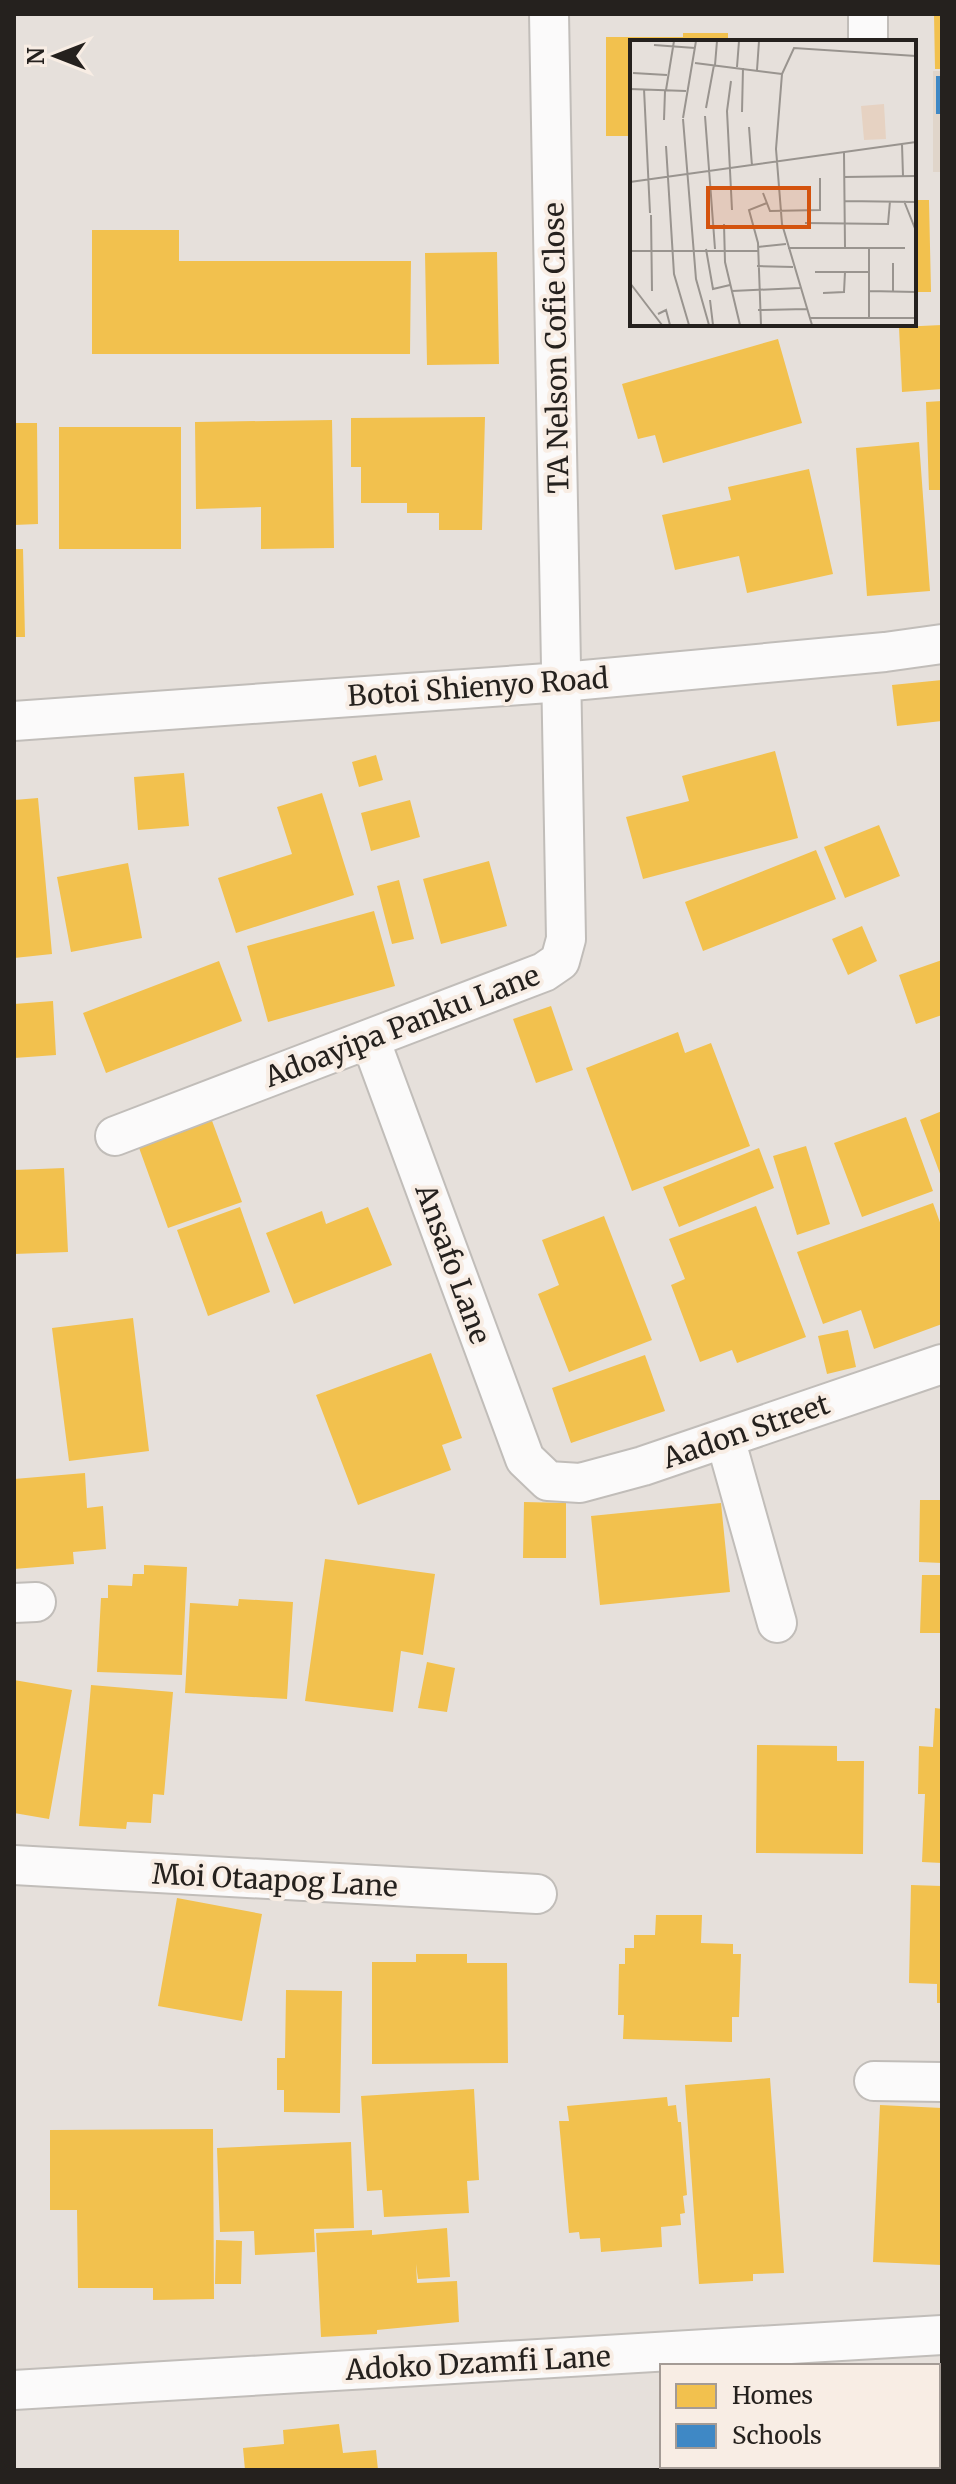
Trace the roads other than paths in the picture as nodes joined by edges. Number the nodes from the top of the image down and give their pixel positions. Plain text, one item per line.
1 (549, 14) edge
2 (868, 14) edge
3 (868, 40) edge
4 (942, 644) edge
5 (562, 682) junction
6 (14, 721) edge
7 (370, 1039) junction
8 (115, 1136) dead end
9 (942, 1364) edge
10 (725, 1438) junction
11 (548, 1481) joint
12 (777, 1623) dead end
13 (14, 1865) edge
14 (537, 1894) dead end
15 (874, 2081) dead end
16 (942, 2082) edge
17 (942, 2335) edge
18 (14, 2390) edge

1 - 5 street, TA Nelson Cofie Close
2 - 3 street
4 - 5 street, Botoi Shienyo Road
5 - 6 street, Botoi Shienyo Road
5 - 7 street, Adoayipa Panku Lane
7 - 8 street, Adoayipa Panku Lane
7 - 11 street, Ansafo Lane
9 - 10 street, Aadon Street
10 - 11 street, Aadon Street
10 - 12 street
13 - 14 street, Moi Otaapog Lane
15 - 16 street
17 - 18 street, Adoko Dzamfi Lane

